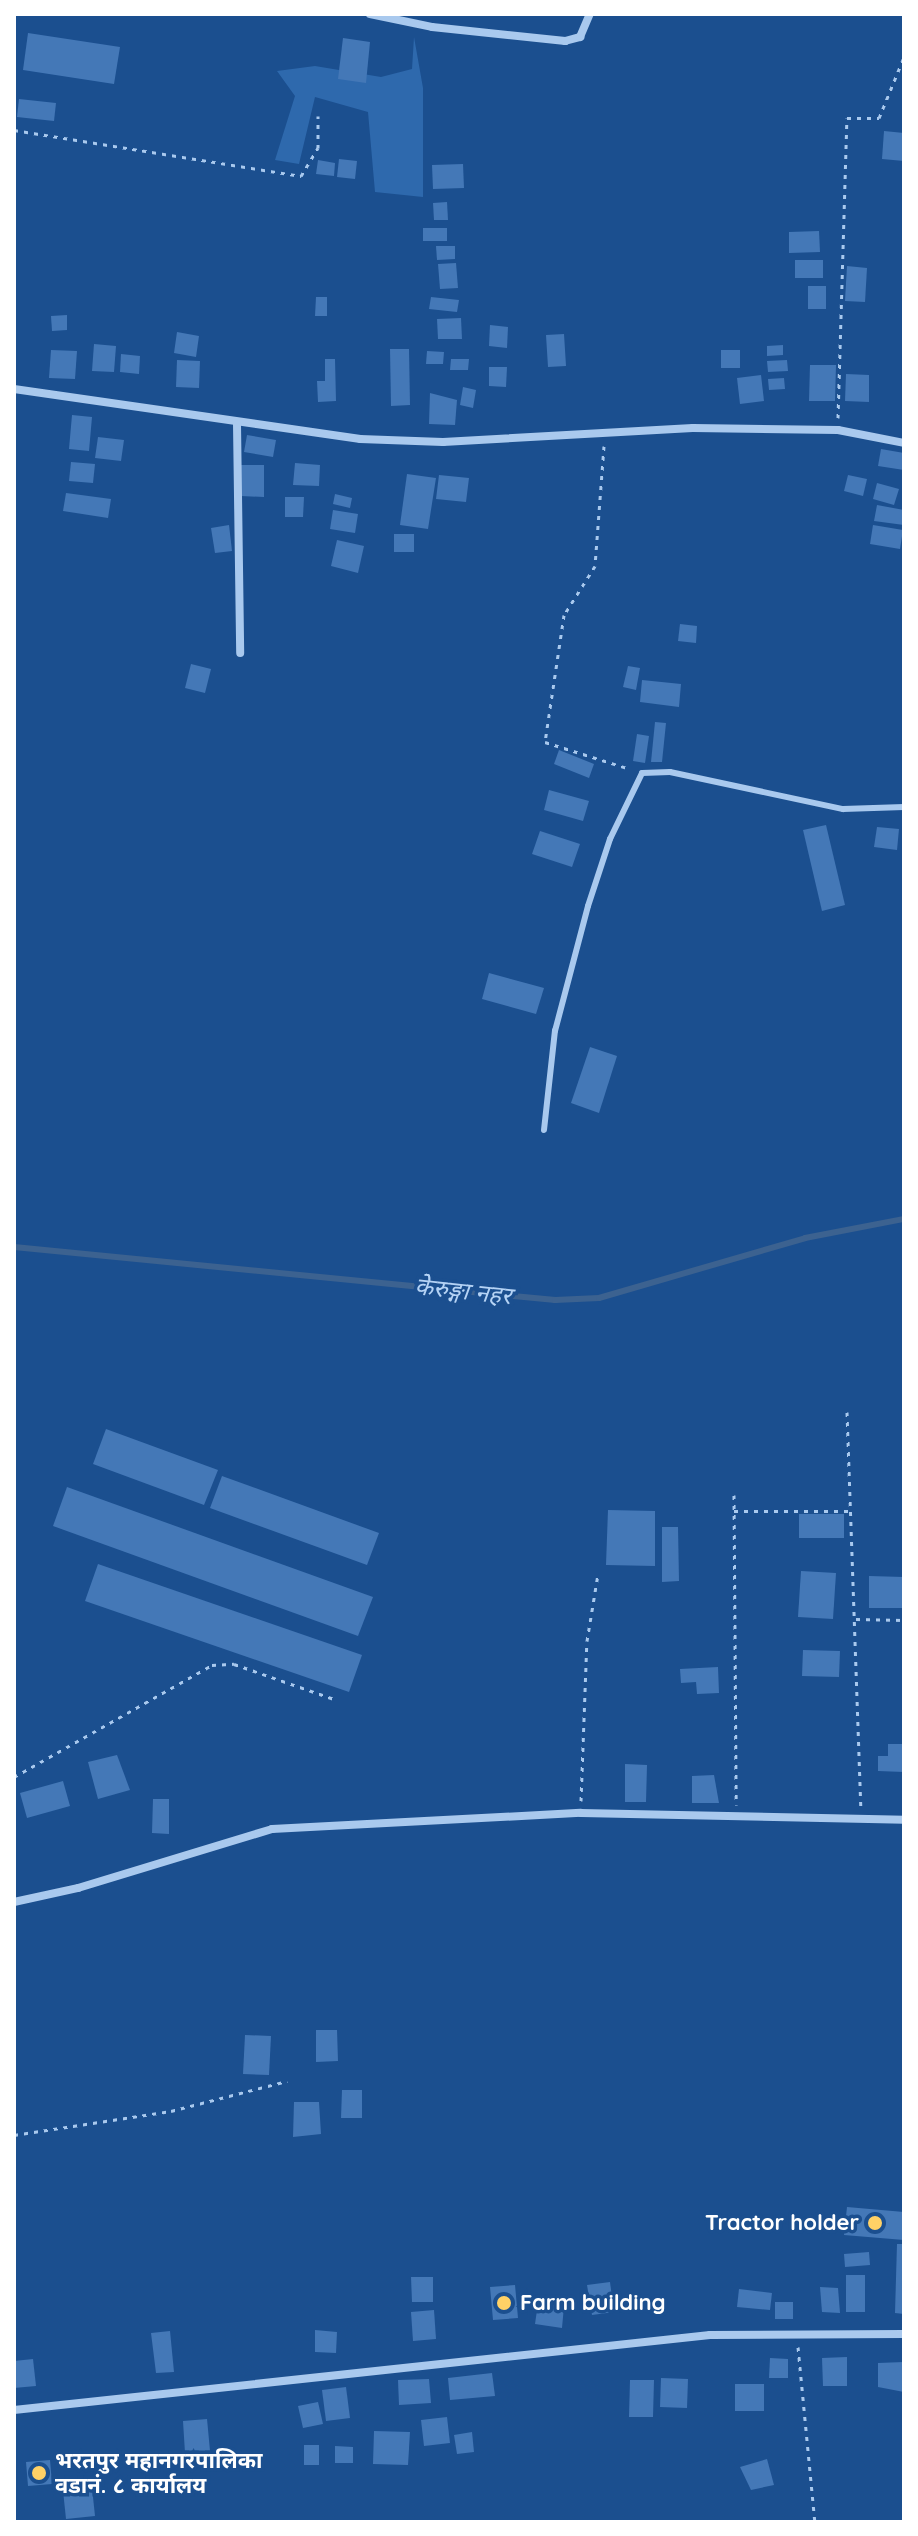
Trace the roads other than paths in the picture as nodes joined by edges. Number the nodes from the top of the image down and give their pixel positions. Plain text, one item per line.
1 (370, 14) edge
2 (590, 14) edge
3 (14, 389) edge
4 (237, 424) junction
5 (904, 443) edge
6 (240, 653) dead end
7 (904, 807) edge
8 (544, 1130) dead end
9 (904, 1820) edge
10 (14, 1902) edge
11 (904, 2334) edge
12 (14, 2410) edge

1 - 2 street
3 - 4 street
4 - 5 street
4 - 6 street
7 - 8 lane
9 - 10 street
11 - 12 street

